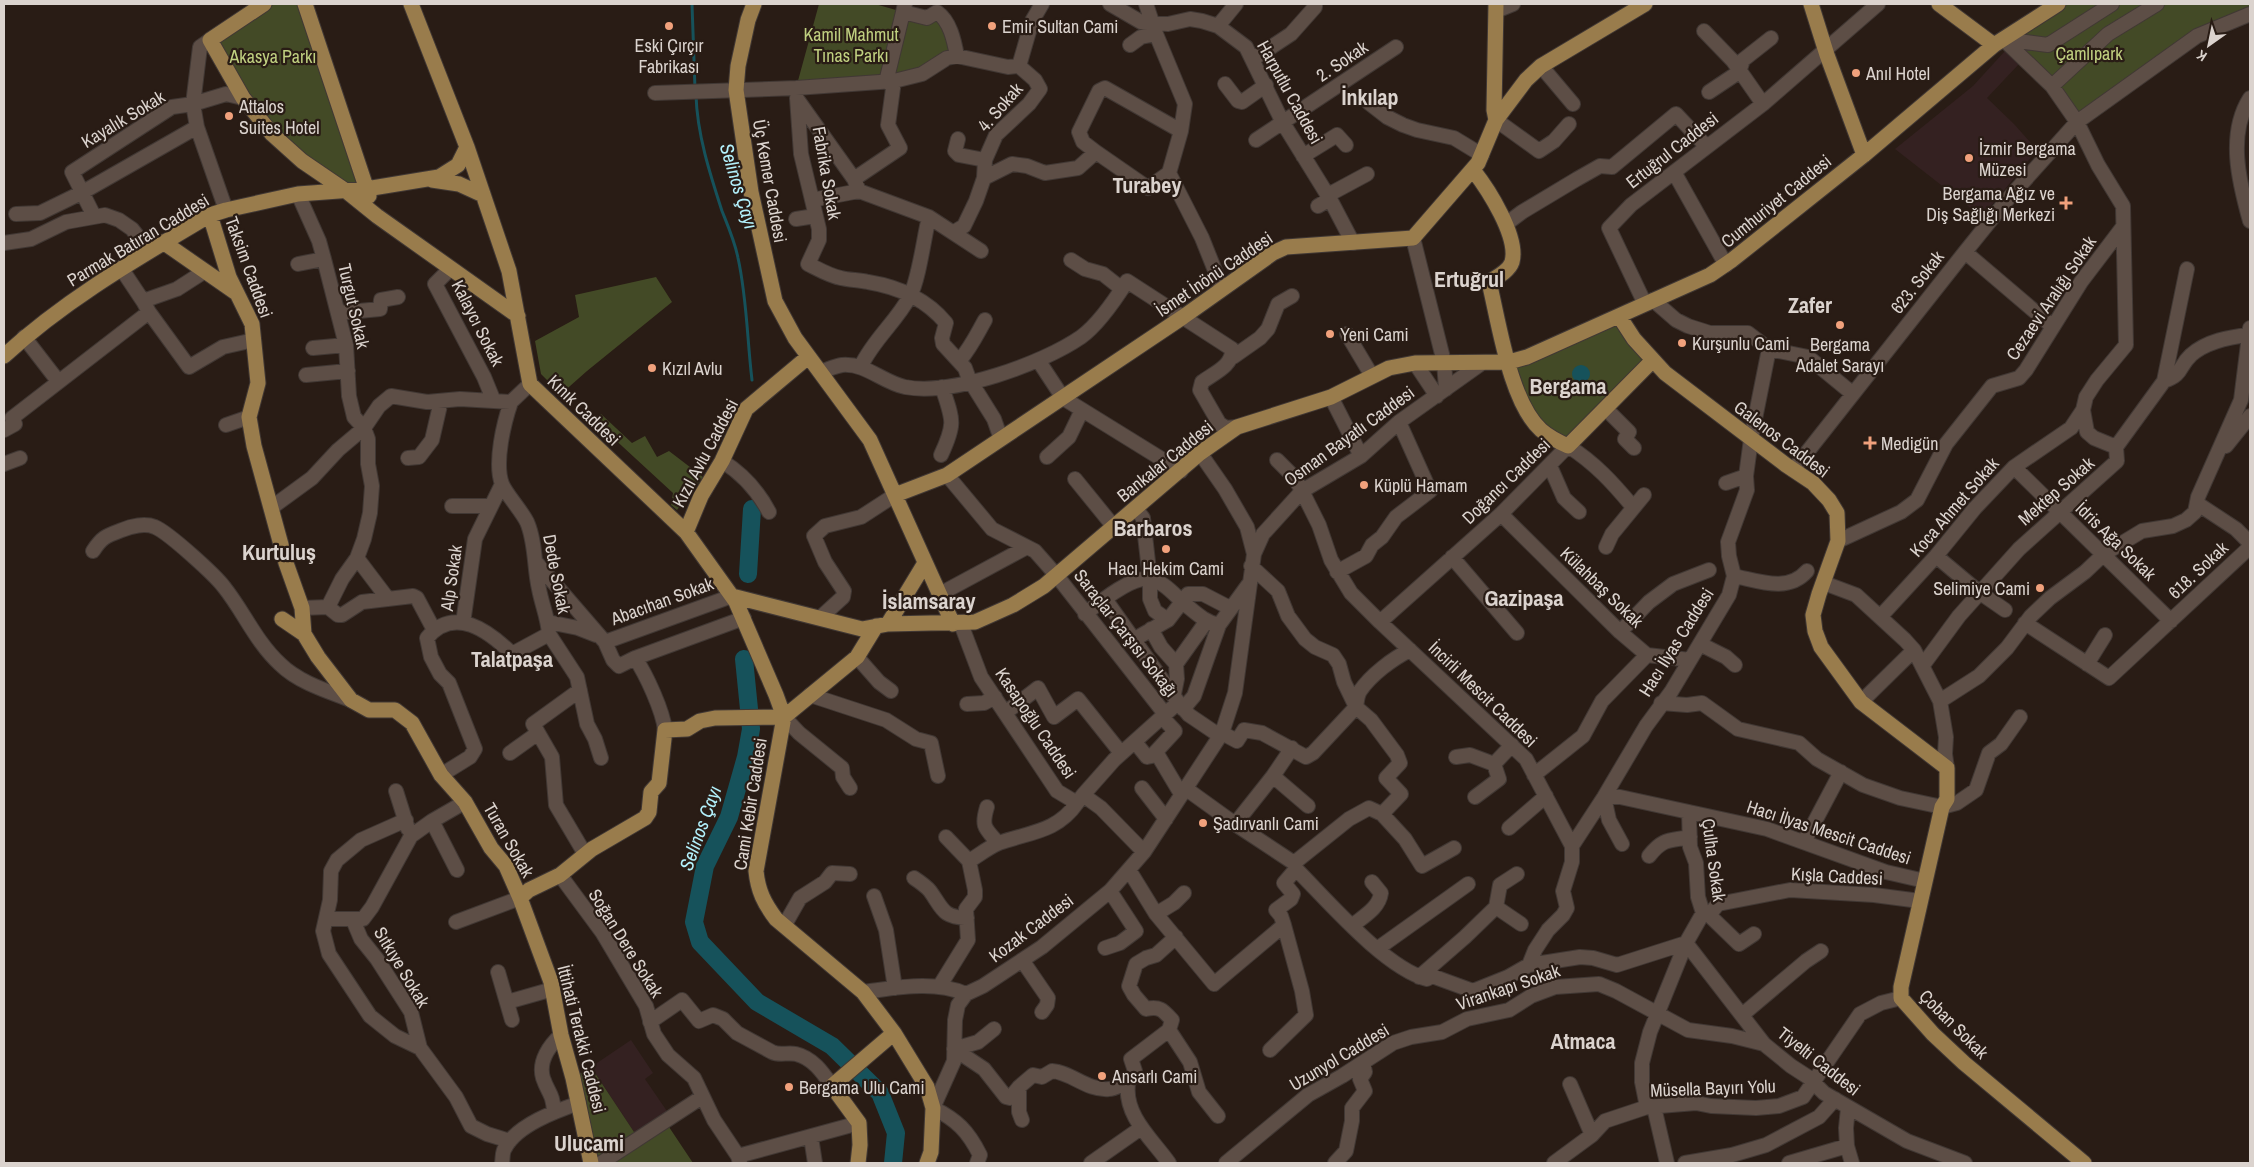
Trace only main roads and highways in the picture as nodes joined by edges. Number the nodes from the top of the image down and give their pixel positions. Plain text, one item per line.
1 (264, 4) edge
2 (305, 4) edge
3 (411, 4) edge
4 (754, 4) edge
5 (1645, 4) edge
6 (1811, 4) edge
7 (1939, 4) edge
8 (2058, 4) edge
9 (1496, 8) edge
10 (1998, 42) junction
11 (1496, 120) junction
12 (467, 147) junction
13 (1864, 155) junction
14 (1473, 170) junction
15 (428, 180) junction
16 (366, 189) junction
17 (346, 191) junction
18 (483, 195) junction
19 (210, 215) junction
20 (377, 216) junction
21 (163, 242) junction
22 (236, 293) junction
23 (1625, 313) junction
24 (518, 316) junction
25 (4, 356) edge
26 (808, 357) junction
27 (1652, 361) junction
28 (1509, 362) junction
29 (1482, 363) joint
30 (895, 495) junction
31 (686, 532) junction
32 (925, 563) junction
33 (732, 596) junction
34 (282, 619) dead end
35 (957, 624) junction
36 (882, 625) junction
37 (304, 634) junction
38 (778, 716) junction
39 (1947, 768) joint
40 (520, 898) junction
41 (889, 1038) junction
42 (591, 1163) edge
43 (858, 1163) edge
44 (927, 1163) edge
45 (2084, 1163) edge

1 - 17 main road
2 - 16 main road
3 - 12 main road, Kınık Caddesi
4 - 26 main road, Üç Kemer Caddesi
5 - 11 main road
6 - 13 main road
7 - 10 main road
8 - 10 main road, Cumhuriyet Caddesi
9 - 11 main road
10 - 13 main road, Cumhuriyet Caddesi
11 - 14 main road
12 - 15 main road, Parmak Batıran Caddesi
12 - 18 main road, Kınık Caddesi
13 - 23 main road, Cumhuriyet Caddesi
14 - 28 main road
14 - 30 main road, İsmet İnönü Caddesi
15 - 16 main road, Parmak Batıran Caddesi
15 - 18 main road, Parmak Batıran Caddesi
16 - 17 main road, Parmak Batıran Caddesi
16 - 20 main road
17 - 19 main road, Parmak Batıran Caddesi
17 - 20 main road
18 - 24 main road, Kınık Caddesi
19 - 21 main road, Parmak Batıran Caddesi
19 - 22 main road, Taksim Caddesi
20 - 24 main road
21 - 22 main road
21 - 25 main road, Parmak Batıran Caddesi
22 - 37 main road, Taksim Caddesi
23 - 27 main road, Galenos Caddesi
23 - 28 main road, Cumhuriyet Caddesi
24 - 31 main road, Kınık Caddesi
26 - 30 main road, Üç Kemer Caddesi
26 - 31 main road, Kızıl Avlu Caddesi
27 - 28 main road, Doğancı Caddesi
27 - 39 main road, Galenos Caddesi
28 - 29 main road, Cumhuriyet Caddesi
29 - 35 main road, Bankalar Caddesi
30 - 32 main road, Üç Kemer Caddesi
31 - 33 main road, Kınık Caddesi
32 - 35 main road, Üç Kemer Caddesi
32 - 36 main road
33 - 36 main road
33 - 38 main road, Cami Kebir Caddesi
34 - 37 main road
35 - 36 main road
36 - 38 main road
37 - 40 main road, Turan Sokak
38 - 40 main road
38 - 41 main road, Cami Kebir Caddesi
39 - 45 main road, Çoban Sokak
40 - 42 main road, İttihati Terakki Caddesi
41 - 43 main road
41 - 44 main road, Cami Kebir Caddesi

